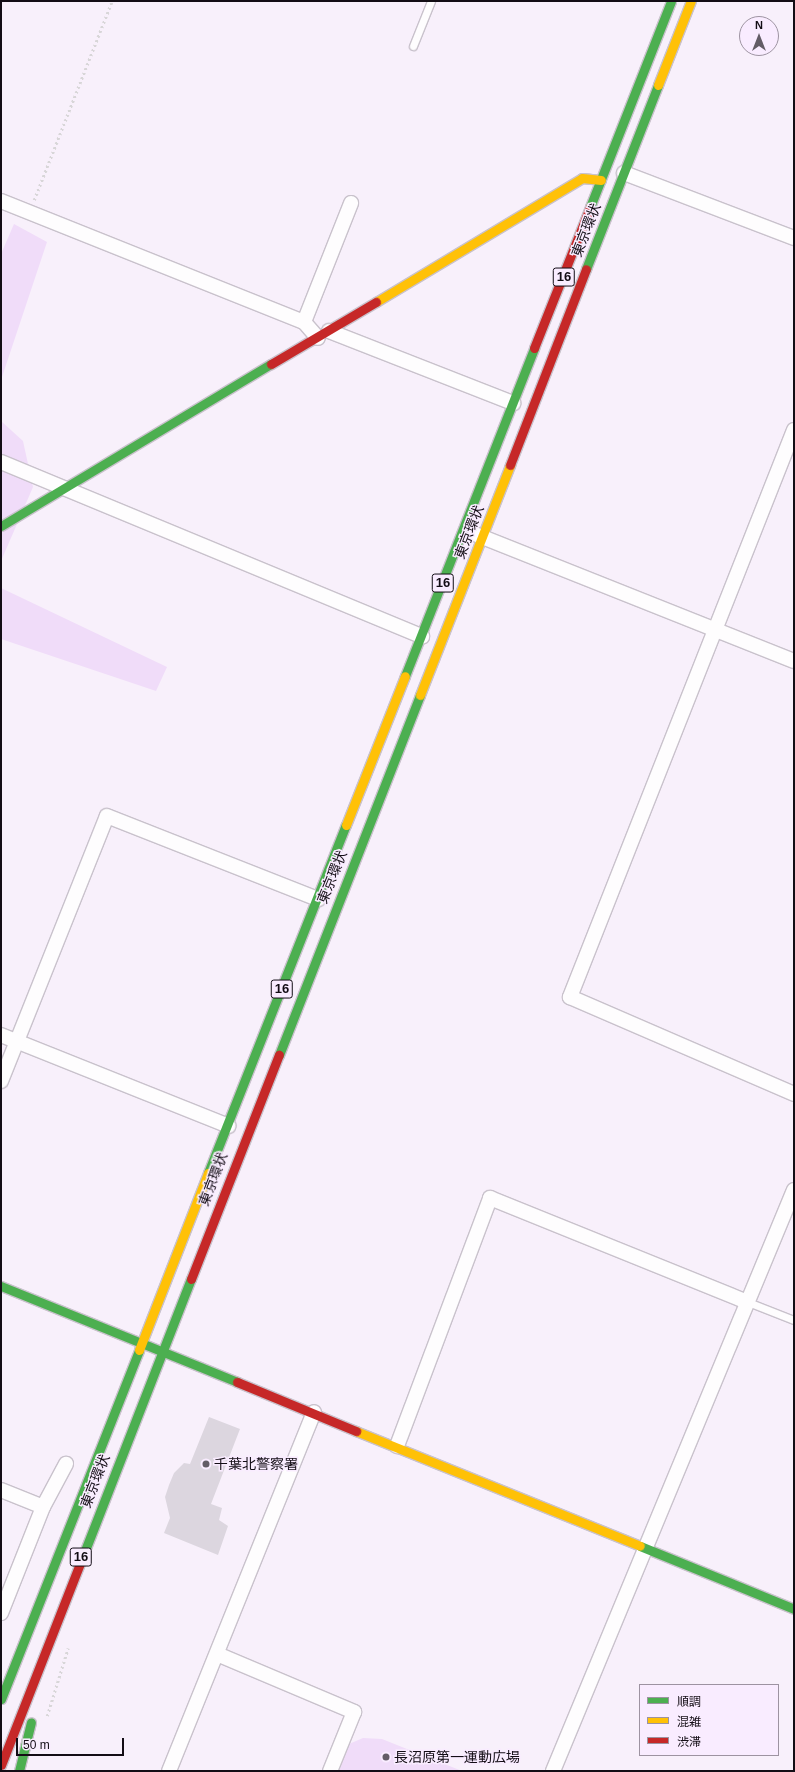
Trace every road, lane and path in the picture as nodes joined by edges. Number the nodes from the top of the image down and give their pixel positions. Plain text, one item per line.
1 (112, 1) edge
2 (431, 1) edge
3 (671, 1) edge
4 (692, 1) edge
5 (413, 46) dead end
6 (624, 173) junction
7 (601, 180) junction
8 (1, 201) edge
9 (351, 203) dead end
10 (29, 212) junction
11 (794, 238) edge
12 (304, 322) junction
13 (323, 334) junction
14 (513, 403) junction
15 (794, 430) edge
16 (1, 462) edge
17 (68, 487) junction
18 (1, 526) edge
19 (464, 530) junction
20 (482, 537) junction
21 (715, 628) junction
22 (422, 636) junction
23 (794, 661) edge
24 (318, 899) junction
25 (1, 1035) edge
26 (17, 1041) junction
27 (1, 1081) edge
28 (794, 1094) edge
29 (228, 1126) junction
30 (794, 1190) edge
31 (1, 1286) edge
32 (748, 1302) junction
33 (794, 1320) edge
34 (142, 1342) junction
35 (162, 1350) junction
36 (314, 1412) junction
37 (397, 1446) junction
38 (66, 1464) dead end
39 (1, 1490) edge
40 (43, 1507) junction
41 (646, 1550) junction
42 (794, 1609) edge
43 (37, 1610) junction
44 (1, 1613) edge
45 (58, 1614) junction
46 (217, 1654) junction
47 (1, 1668) edge
48 (1, 1699) edge
49 (1, 1765) edge
50 (19, 1771) edge
51 (169, 1771) edge
52 (330, 1771) edge
53 (553, 1771) edge

1 - 10 path
2 - 5 lane
3 - 7 main road, 東京環状 / 16
4 - 6 main road, 東京環状 / 16
6 - 11 street
6 - 20 main road, 東京環状 / 16
7 - 13 main road
7 - 14 main road, 東京環状 / 16
8 - 10 street
9 - 12 street
10 - 12 street
12 - 13 street
13 - 14 street
13 - 17 main road
14 - 19 main road, 東京環状 / 16
15 - 21 street
16 - 17 street
17 - 18 main road
17 - 22 street
19 - 20 street
19 - 22 main road, 東京環状 / 16
20 - 21 street
20 - 35 main road, 東京環状 / 16
21 - 23 street
21 - 28 street
22 - 24 main road, 東京環状 / 16
24 - 26 street
24 - 29 main road, 東京環状 / 16
25 - 26 street
26 - 27 street
26 - 29 street
29 - 34 main road, 東京環状 / 16
30 - 32 street
31 - 34 main road
32 - 33 lane
32 - 37 street
32 - 41 street
34 - 35 main road
34 - 43 main road, 東京環状 / 16
35 - 36 main road
35 - 45 main road, 東京環状 / 16
36 - 37 main road
36 - 46 street
37 - 41 main road
38 - 40 street
39 - 40 street
40 - 44 street
41 - 42 main road
41 - 53 street
43 - 47 main road
43 - 48 main road, 東京環状 / 16
45 - 49 main road, 東京環状 / 16
45 - 50 main road
46 - 51 street
46 - 52 street

